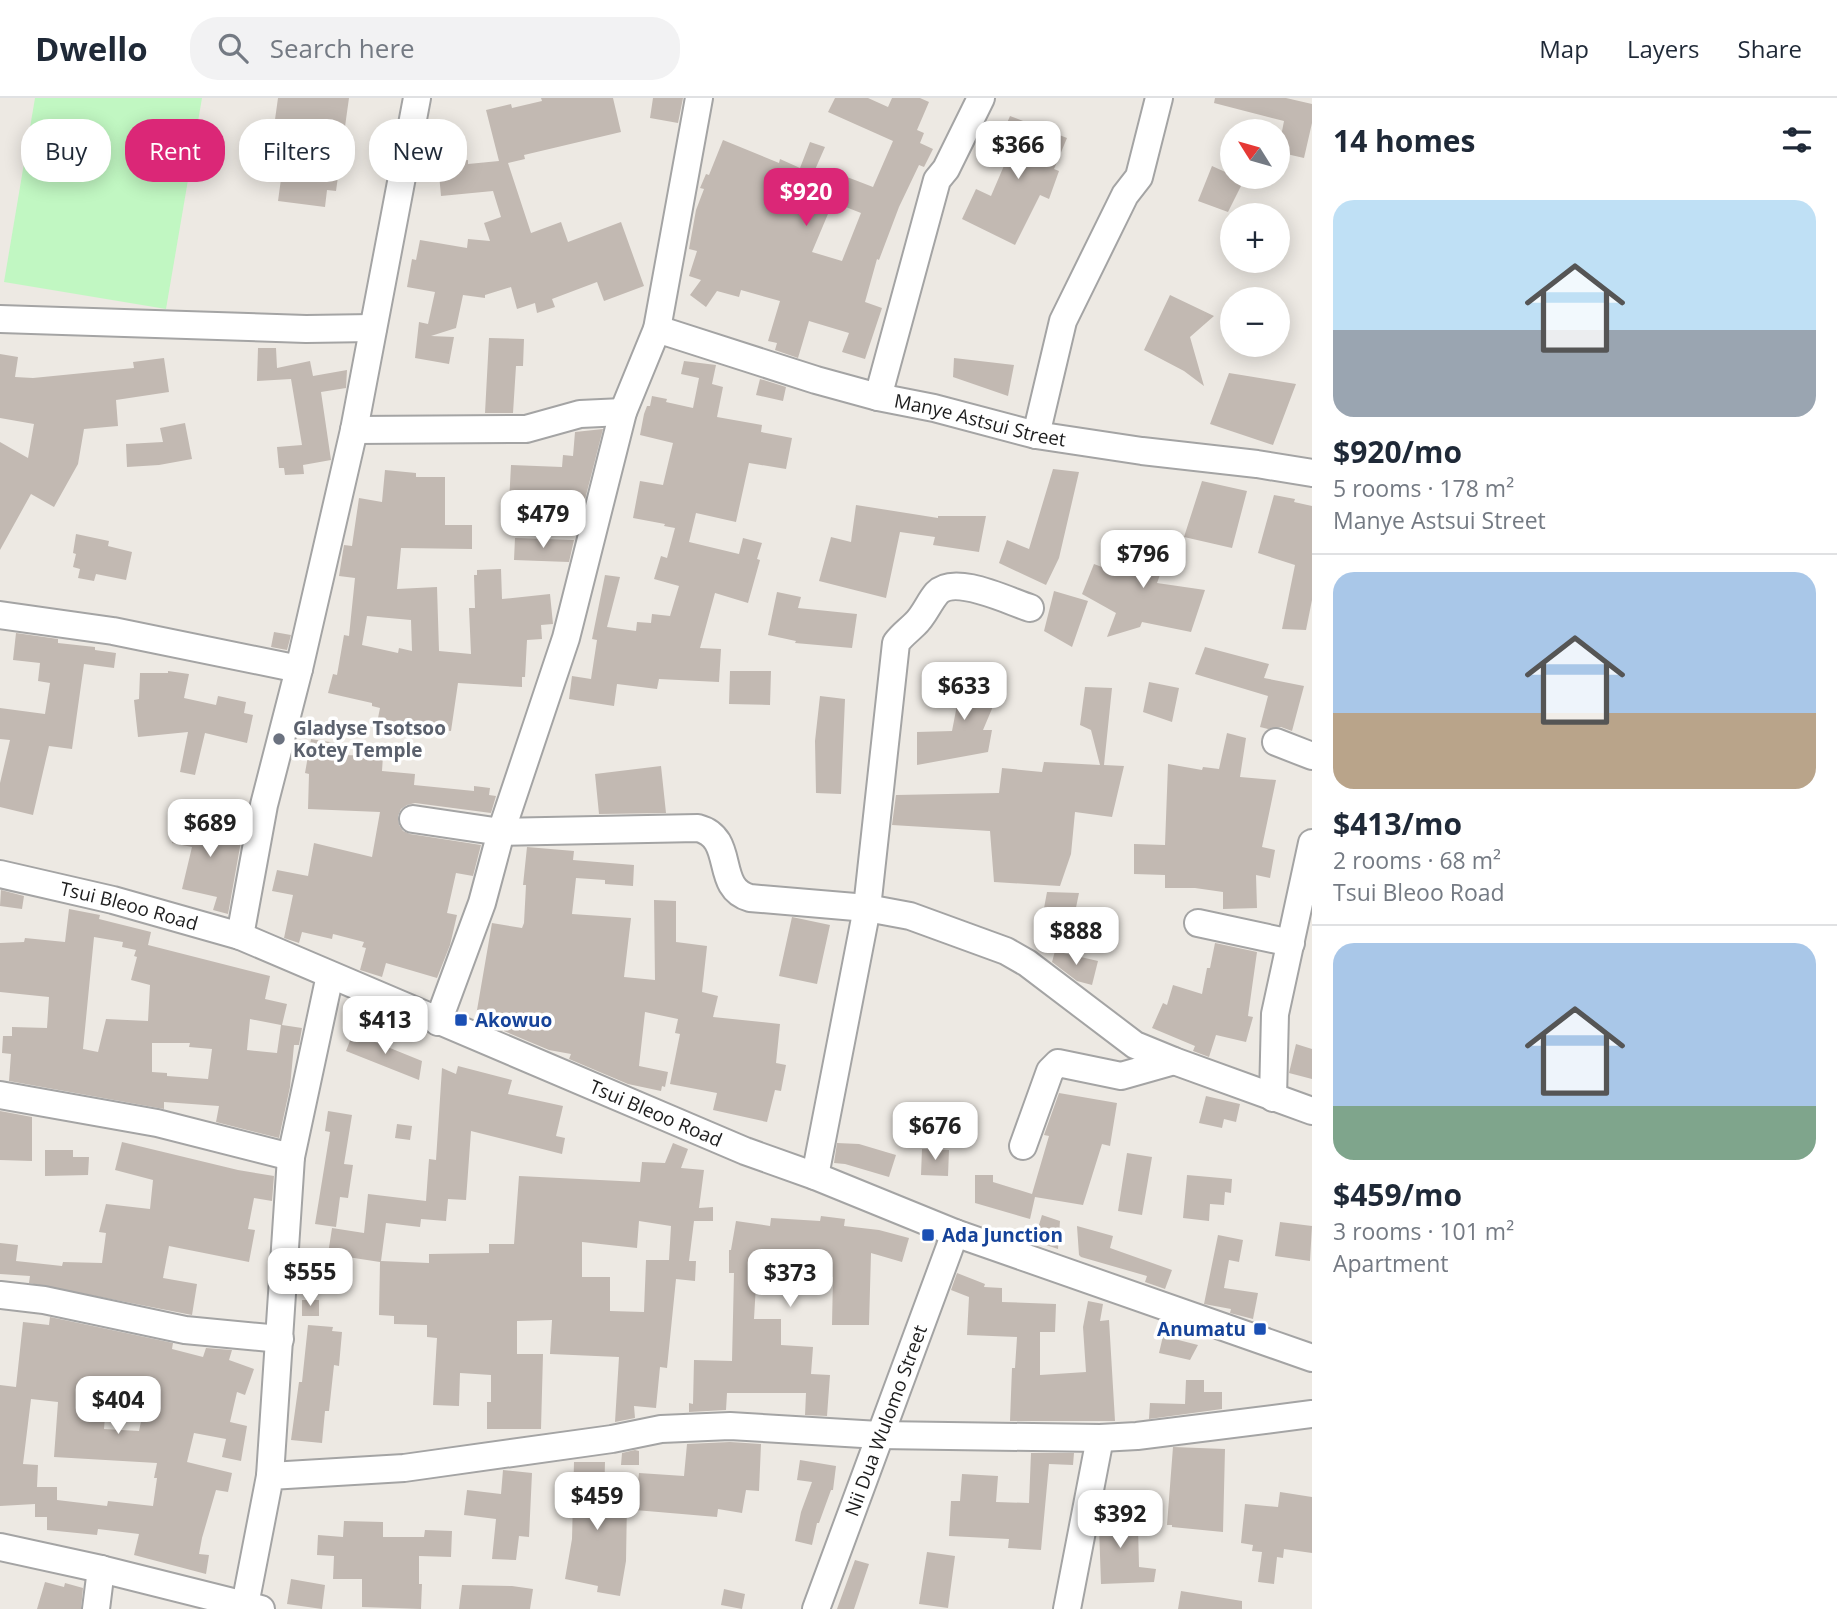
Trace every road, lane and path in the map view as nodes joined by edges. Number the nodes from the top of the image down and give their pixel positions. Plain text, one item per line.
1 (417, 98) edge
2 (699, 98) edge
3 (981, 98) edge
4 (1159, 98) edge
5 (0, 319) edge
6 (373, 328) junction
7 (657, 330) junction
8 (878, 397) junction
9 (623, 412) junction
10 (354, 430) junction
11 (1036, 435) junction
12 (1312, 473) edge
13 (1030, 608) dead end
14 (0, 615) edge
15 (299, 669) junction
16 (1276, 742) dead end
17 (1312, 756) edge
18 (413, 819) dead end
19 (502, 832) junction
20 (1312, 843) edge
21 (0, 874) edge
22 (867, 908) junction
23 (1198, 923) dead end
24 (240, 936) junction
25 (1291, 943) junction
26 (330, 975) junction
27 (438, 1022) junction
28 (1174, 1061) junction
29 (0, 1095) edge
30 (1273, 1098) junction
31 (1312, 1111) edge
32 (1023, 1146) dead end
33 (291, 1157) junction
34 (815, 1175) junction
35 (955, 1233) junction
36 (0, 1295) edge
37 (280, 1339) junction
38 (1312, 1358) edge
39 (1312, 1414) edge
40 (879, 1435) junction
41 (1100, 1438) junction
42 (270, 1476) junction
43 (0, 1547) edge
44 (101, 1569) junction
45 (250, 1607) edge
46 (96, 1609) edge
47 (816, 1609) edge
48 (1067, 1609) edge

1 - 6 street
2 - 7 street
3 - 8 street
4 - 11 street
5 - 6 street
6 - 10 street
7 - 8 street, Manye Astsui Street
7 - 9 street
8 - 11 street, Manye Astsui Street
9 - 10 street
9 - 19 street
10 - 15 street
11 - 12 street, Manye Astsui Street
13 - 22 street
14 - 15 street
15 - 24 street
16 - 17 street
18 - 19 street
19 - 22 street
19 - 27 street
20 - 25 street
21 - 24 street, Tsui Bleoo Road
22 - 28 street
22 - 34 street
23 - 25 street
24 - 26 street, Tsui Bleoo Road
25 - 30 street
26 - 27 street, Tsui Bleoo Road
26 - 33 street
27 - 34 street, Tsui Bleoo Road
28 - 30 street
28 - 32 street
29 - 33 street
30 - 31 street
33 - 37 street
34 - 35 street, Tsui Bleoo Road
35 - 38 street, Tsui Bleoo Road
35 - 40 street, Nii Dua Wulomo Street
36 - 37 street
37 - 42 street
39 - 41 street
40 - 41 street
40 - 42 street
40 - 47 street, Nii Dua Wulomo Street
41 - 48 street
42 - 45 street
43 - 44 street
44 - 45 street
44 - 46 street

